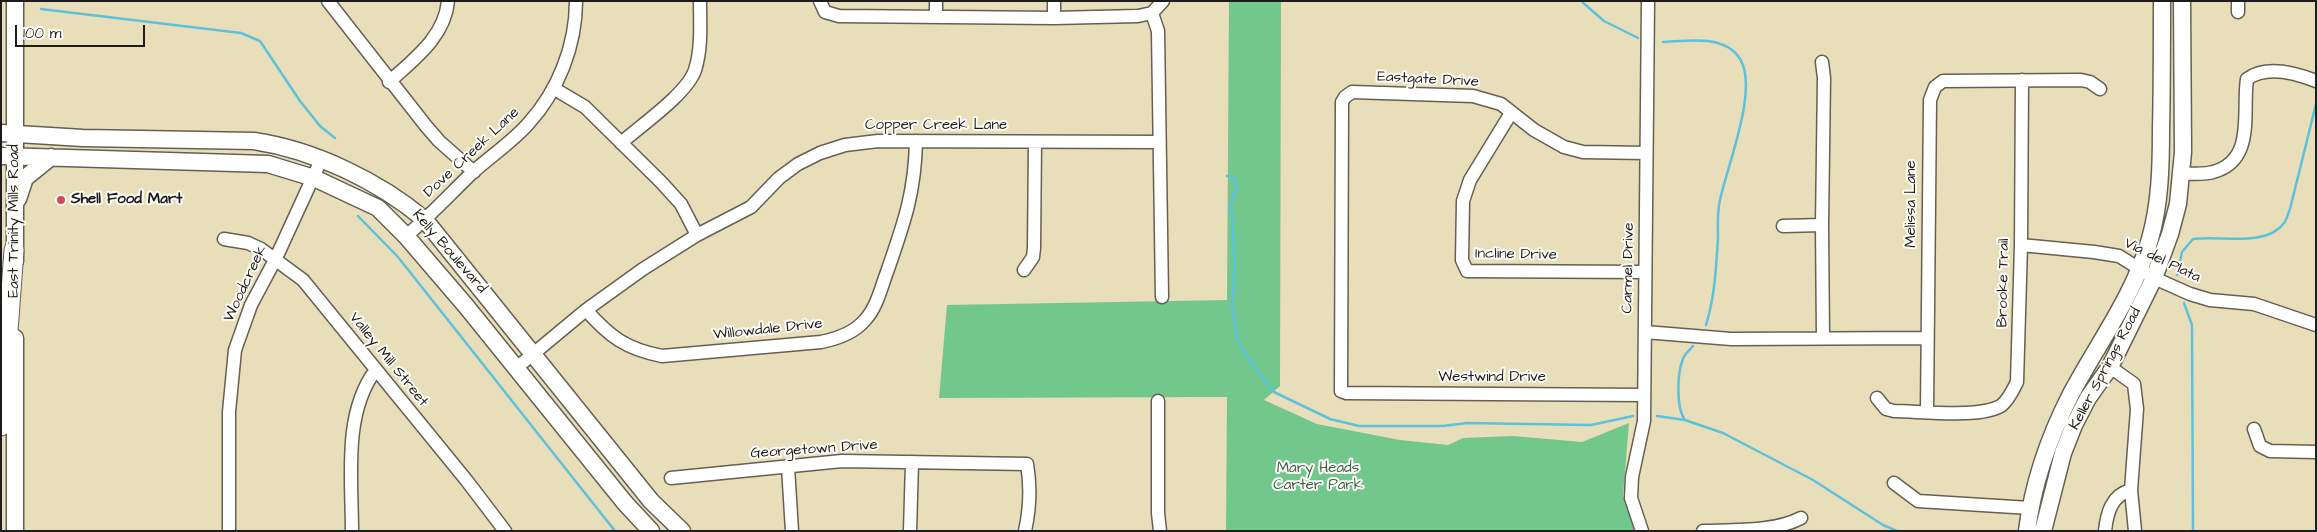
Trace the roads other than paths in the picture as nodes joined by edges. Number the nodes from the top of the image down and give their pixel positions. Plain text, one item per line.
1 (15, 1) edge
2 (328, 1) edge
3 (448, 1) edge
4 (576, 1) edge
5 (700, 1) edge
6 (820, 1) edge
7 (936, 1) edge
8 (1054, 1) edge
9 (1163, 1) edge
10 (1648, 1) edge
11 (2162, 1) edge
12 (2182, 1) edge
13 (1152, 13) junction
14 (936, 16) junction
15 (1054, 18) junction
16 (1822, 62) dead end
17 (2022, 80) junction
18 (2316, 81) edge
19 (389, 82) junction
20 (553, 88) junction
21 (2100, 89) dead end
22 (1511, 114) junction
23 (8, 133) edge
24 (916, 141) junction
25 (1035, 142) junction
26 (1159, 142) junction
27 (621, 143) junction
28 (1646, 153) junction
29 (8, 156) edge
30 (51, 156) junction
31 (321, 160) junction
32 (474, 172) junction
33 (2182, 174) junction
34 (314, 178) junction
35 (14, 208) junction
36 (425, 220) junction
37 (1783, 226) dead end
38 (1822, 226) junction
39 (697, 235) junction
40 (406, 236) junction
41 (224, 239) dead end
42 (2021, 245) junction
43 (14, 250) junction
44 (276, 258) junction
45 (2138, 268) junction
46 (1024, 270) dead end
47 (1645, 272) junction
48 (2154, 278) junction
49 (1162, 297) dead end
50 (586, 310) junction
51 (2316, 325) edge
52 (1645, 332) junction
53 (1823, 338) junction
54 (1926, 338) junction
55 (534, 353) junction
56 (2110, 367) junction
57 (515, 369) junction
58 (375, 371) junction
59 (1341, 391) joint
60 (1644, 395) junction
61 (1877, 398) dead end
62 (1158, 400) dead end
63 (1927, 411) junction
64 (1, 426) edge
65 (2254, 429) dead end
66 (2316, 452) edge
67 (912, 462) junction
68 (788, 467) junction
69 (671, 478) dead end
70 (1894, 483) dead end
71 (2131, 490) junction
72 (2030, 508) junction
73 (1801, 518) dead end
74 (499, 528) edge
75 (14, 531) edge
76 (229, 531) edge
77 (352, 531) edge
78 (651, 531) edge
79 (682, 531) edge
80 (792, 531) edge
81 (910, 531) edge
82 (1025, 531) edge
83 (1160, 531) edge
84 (1642, 531) edge
85 (1704, 531) edge
86 (2027, 531) edge
87 (2043, 531) edge
88 (2104, 531) edge
89 (2135, 531) edge

1 - 23 main road, East Trinity Mills Road
2 - 19 street
3 - 19 street
4 - 20 street, Dove Creek Lane
5 - 27 street
6 - 14 street
7 - 14 street
8 - 15 street
9 - 13 street
10 - 28 street, Carmel Drive
11 - 45 main road, Keller Springs Road
12 - 33 main road, Keller Springs Road
13 - 15 street
13 - 26 street
14 - 15 street
16 - 38 street
17 - 21 street, Melissa Lane
17 - 42 street, Brooke Trail
17 - 54 street, Melissa Lane
18 - 33 street
19 - 32 street
20 - 27 street
20 - 32 street, Dove Creek Lane
22 - 28 street, Eastgate Drive
22 - 47 street, Incline Drive
22 - 59 street, Eastgate Drive
23 - 29 main road, East Trinity Mills Road
23 - 31 main road, Kelly Boulevard
24 - 25 street, Copper Creek Lane
24 - 39 street, Copper Creek Lane
24 - 50 street, Willowdale Drive
25 - 26 street, Copper Creek Lane
25 - 46 street
26 - 49 street
27 - 39 street
28 - 47 street, Carmel Drive
29 - 30 main road, Kelly Boulevard
29 - 35 main road, East Trinity Mills Road
30 - 34 main road, Kelly Boulevard
30 - 35 main road
31 - 34 street, Woodcreek
31 - 36 main road, Kelly Boulevard
32 - 36 street, Dove Creek Lane
33 - 48 main road, Keller Springs Road
34 - 40 main road, Kelly Boulevard
34 - 44 street, Woodcreek
35 - 43 main road, East Trinity Mills Road
36 - 40 street, Dove Creek Lane
36 - 55 main road, Kelly Boulevard
37 - 38 street
38 - 53 street
39 - 50 street, Copper Creek Lane
40 - 57 main road, Kelly Boulevard
41 - 44 street, Valley Mill Street
42 - 45 street, Via del Plata
42 - 63 street, Brooke Trail
43 - 64 highway
43 - 75 main road, East Trinity Mills Road
44 - 58 street, Valley Mill Street
44 - 76 street, Woodcreek
45 - 48 street, Via del Plata
45 - 72 main road, Keller Springs Road
47 - 52 street, Carmel Drive
48 - 51 street, Via del Plata
48 - 56 main road, Keller Springs Road
50 - 55 street, Copper Creek Lane
52 - 53 street
52 - 60 street, Carmel Drive
53 - 54 street
54 - 63 street, Melissa Lane
55 - 57 street, Copper Creek Lane
55 - 79 main road, Kelly Boulevard
56 - 71 street
56 - 87 main road, Keller Springs Road
57 - 78 main road, Kelly Boulevard
58 - 74 street, Valley Mill Street
58 - 77 street
59 - 60 street, Westwind Drive
60 - 84 street, Carmel Drive
61 - 63 street, Brooke Trail
62 - 83 street
65 - 66 street
67 - 68 street, Georgetown Drive
67 - 81 street
67 - 82 street, Georgetown Drive
68 - 69 street, Georgetown Drive
68 - 80 street
70 - 72 street
71 - 88 street
71 - 89 street
72 - 86 main road, Keller Springs Road
73 - 85 street

